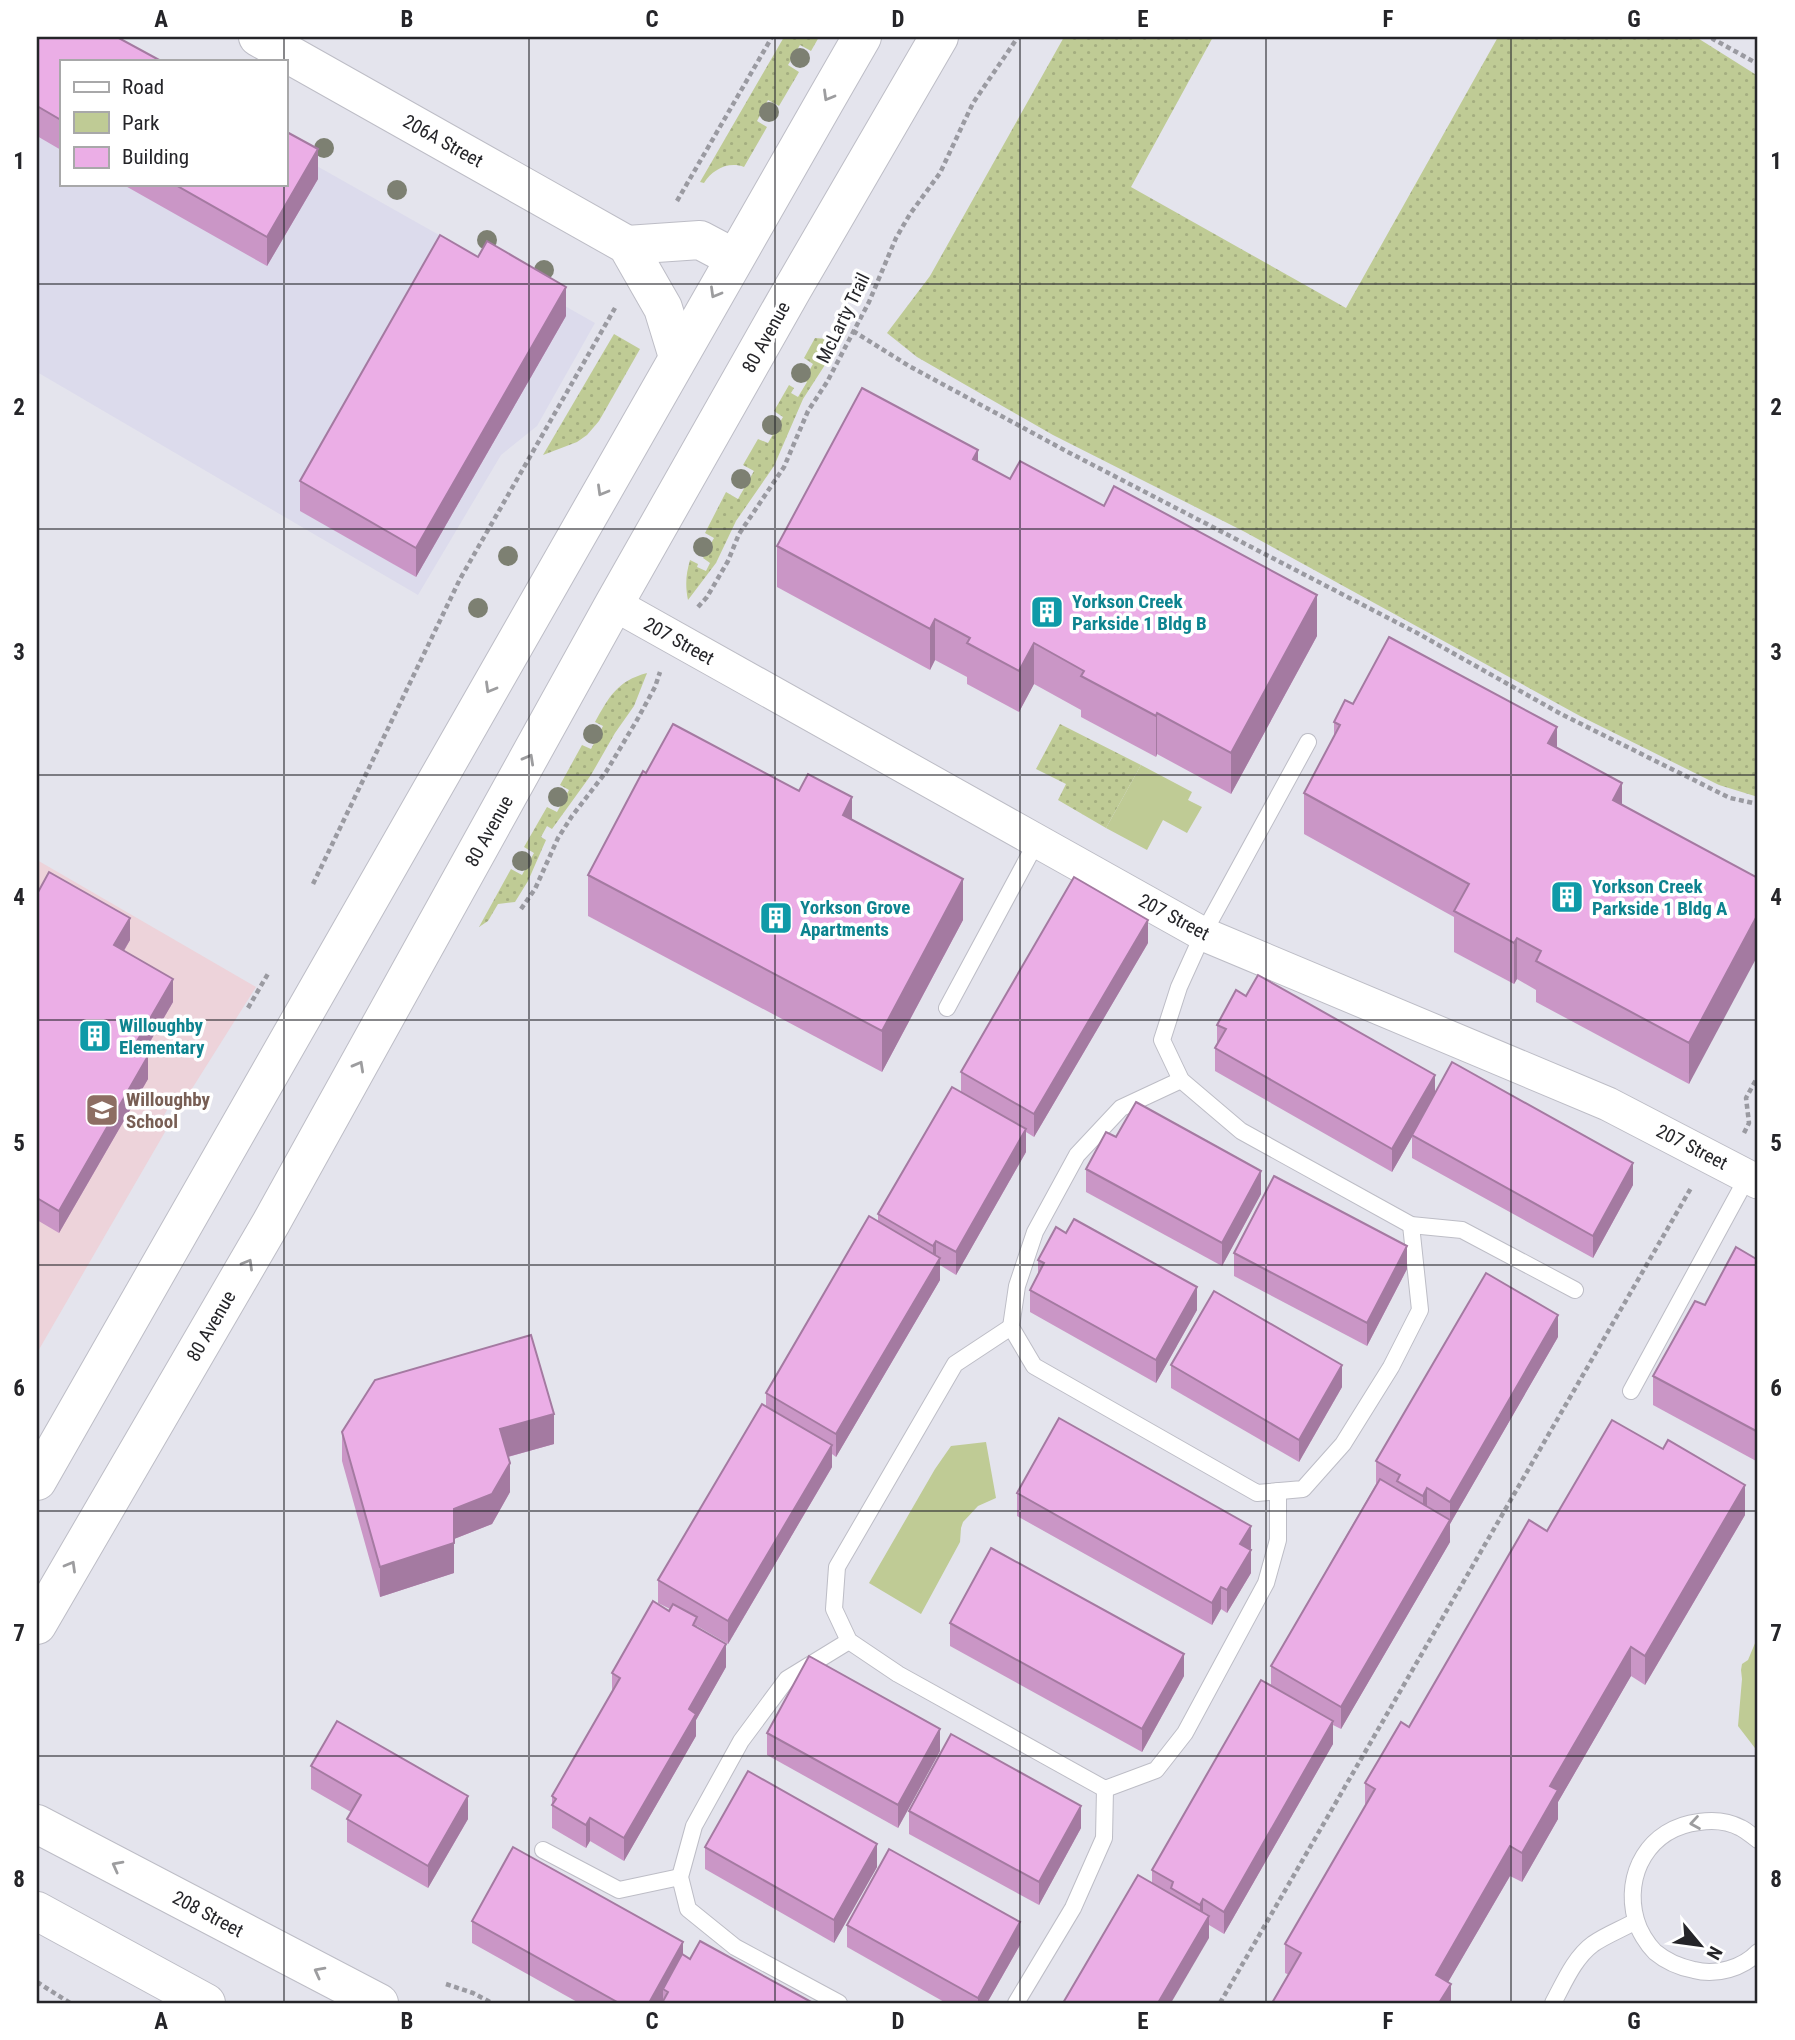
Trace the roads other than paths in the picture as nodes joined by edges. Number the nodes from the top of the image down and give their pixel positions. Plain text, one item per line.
1 (258, 37) edge
2 (863, 37) edge
3 (939, 37) edge
4 (627, 245) junction
5 (734, 258) junction
6 (678, 357) junction
7 (614, 604) junction
8 (1308, 743) dead end
9 (1037, 841) junction
10 (1203, 934) junction
11 (947, 1008) dead end
12 (1181, 1080) junction
13 (1744, 1174) edge
14 (1411, 1225) junction
15 (1575, 1290) dead end
16 (1011, 1327) junction
17 (1631, 1391) dead end
18 (37, 1481) edge
19 (1278, 1491) junction
20 (37, 1625) edge
21 (849, 1641) junction
22 (1105, 1789) junction
23 (37, 1824) edge
24 (1758, 1840) edge
25 (543, 1850) dead end
26 (680, 1877) junction
27 (37, 1912) edge
28 (1636, 1921) junction
29 (1758, 1952) edge
30 (206, 2003) edge
31 (379, 2003) edge
32 (838, 2003) edge
33 (1016, 2003) edge
34 (1553, 2003) edge

1 - 4 main road, 206A Street
2 -> 5 main road
3 - 7 main road, 80 Avenue
4 - 5 main road
4 - 6 main road
5 -> 6 main road
6 -> 18 main road
7 - 9 street, 207 Street
20 -> 7 main road, 80 Avenue
8 - 10 lane
9 - 10 street, 207 Street
9 - 11 lane
10 - 12 lane
10 - 13 street, 207 Street
12 - 14 lane
12 - 16 lane
13 - 17 lane
14 - 15 lane
14 - 19 lane
16 - 19 lane
16 - 21 lane
19 - 22 lane
21 - 22 lane
21 - 26 lane
22 - 33 lane
31 -> 23 main road, 208 Street
24 -> 28 lane
25 - 26 lane
26 - 32 lane
27 - 30 main road
28 - 29 lane
28 - 34 lane

